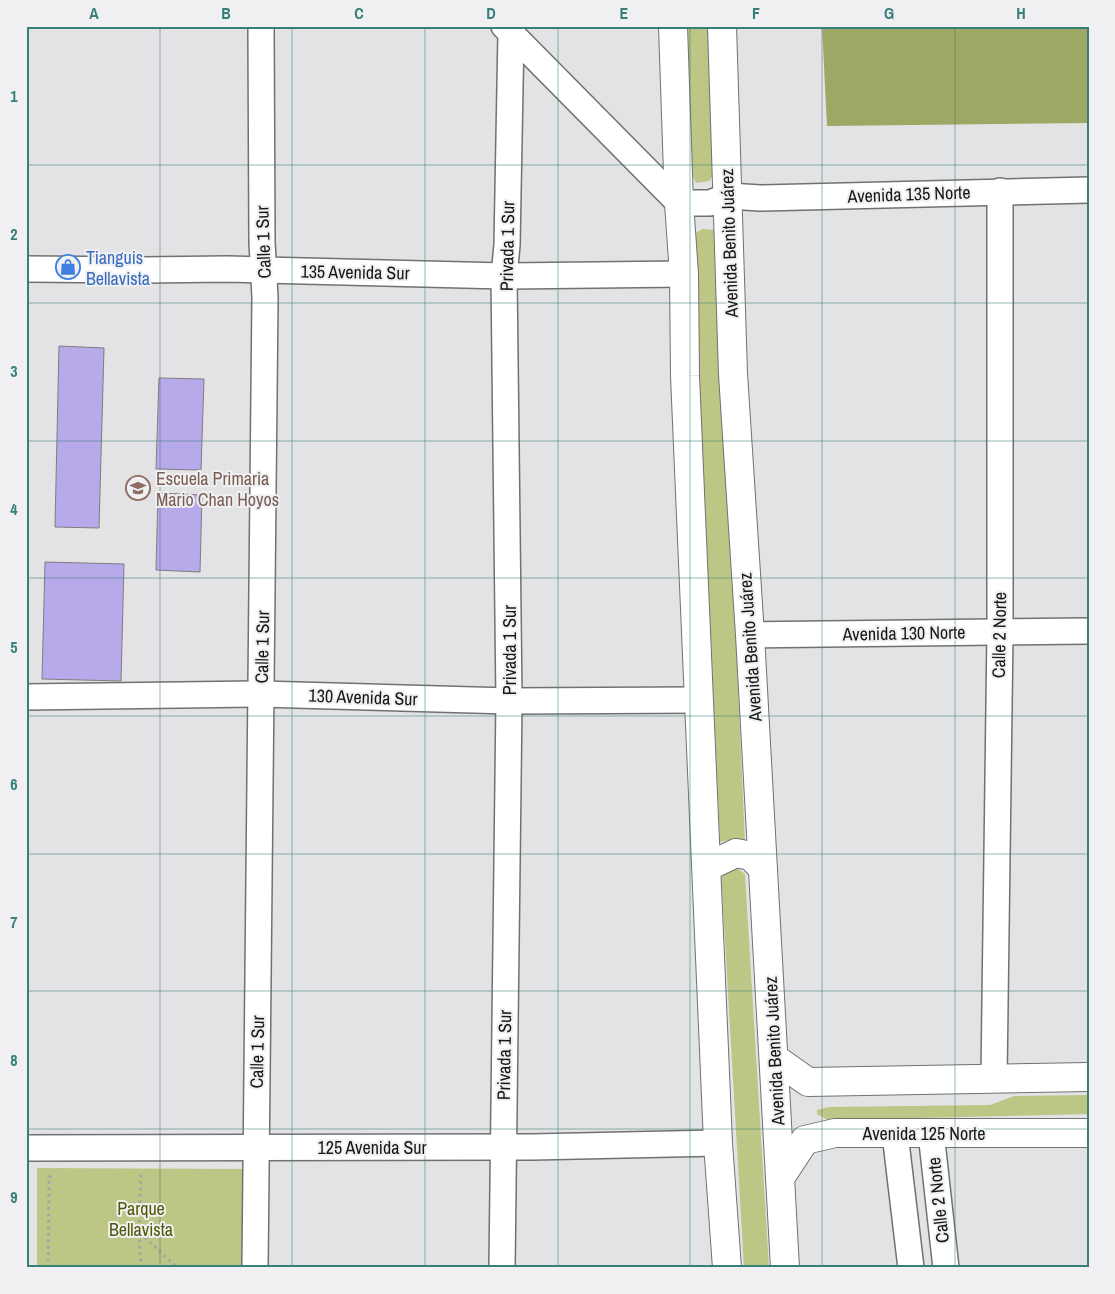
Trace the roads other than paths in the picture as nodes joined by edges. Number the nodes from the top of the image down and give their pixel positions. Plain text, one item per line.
1 (261, 26) edge
2 (673, 26) edge
3 (722, 26) edge
4 (508, 30) edge
5 (1089, 190) edge
6 (1000, 191) junction
7 (728, 196) junction
8 (679, 203) junction
9 (26, 268) edge
10 (263, 270) junction
11 (684, 274) junction
12 (504, 276) junction
13 (1089, 631) edge
14 (1000, 632) junction
15 (750, 634) junction
16 (261, 694) junction
17 (26, 697) edge
18 (699, 700) junction
19 (509, 701) junction
20 (707, 867) junction
21 (764, 869) junction
22 (774, 1058) junction
23 (1089, 1077) edge
24 (994, 1078) junction
25 (932, 1133) junction
26 (1089, 1133) edge
27 (895, 1134) junction
28 (718, 1143) junction
29 (503, 1147) junction
30 (26, 1148) edge
31 (257, 1148) junction
32 (780, 1178) junction
33 (255, 1268) edge
34 (502, 1268) edge
35 (727, 1268) edge
36 (785, 1268) edge
37 (911, 1268) edge
38 (946, 1268) edge

1 - 10 street, Calle 1 Sur
2 - 8 main road
3 - 7 main road, Avenida Benito Juárez
4 - 8 street
4 - 12 street, Privada 1 Sur
5 - 6 street, Avenida 135 Norte
6 - 7 street, Avenida 135 Norte
6 - 14 street, Calle 2 Norte
7 - 8 street
7 - 15 main road, Avenida Benito Juárez
8 - 11 main road
9 - 10 street, 135 Avenida Sur
10 - 12 street, 135 Avenida Sur
10 - 16 street, Calle 1 Sur
11 - 12 street, 135 Avenida Sur
11 - 18 main road
12 - 19 street, Privada 1 Sur
13 - 14 street, Avenida 130 Norte
14 - 15 street, Avenida 130 Norte
14 - 24 street, Calle 2 Norte
15 - 21 main road, Avenida Benito Juárez
16 - 17 street, 130 Avenida Sur
16 - 19 street, 130 Avenida Sur
16 - 31 street, Calle 1 Sur
18 - 19 street, 130 Avenida Sur
18 - 20 main road
19 - 29 street, Privada 1 Sur
20 - 21 main road
20 - 28 main road
21 - 22 main road, Avenida Benito Juárez
22 - 24 main road
22 - 32 main road, Avenida Benito Juárez
23 - 24 main road
25 - 26 main road, Avenida 125 Norte
25 - 27 main road, Avenida 125 Norte
25 - 38 street, Calle 2 Norte
27 - 32 main road, Avenida 125 Norte
27 - 37 street, Calle 2 Norte
28 - 29 street, 125 Avenida Sur
28 - 35 main road
29 - 31 street, 125 Avenida Sur
29 - 34 street, Privada 1 Sur
30 - 31 street, 125 Avenida Sur
31 - 33 street, Calle 1 Sur
32 - 36 main road, Avenida Benito Juárez

